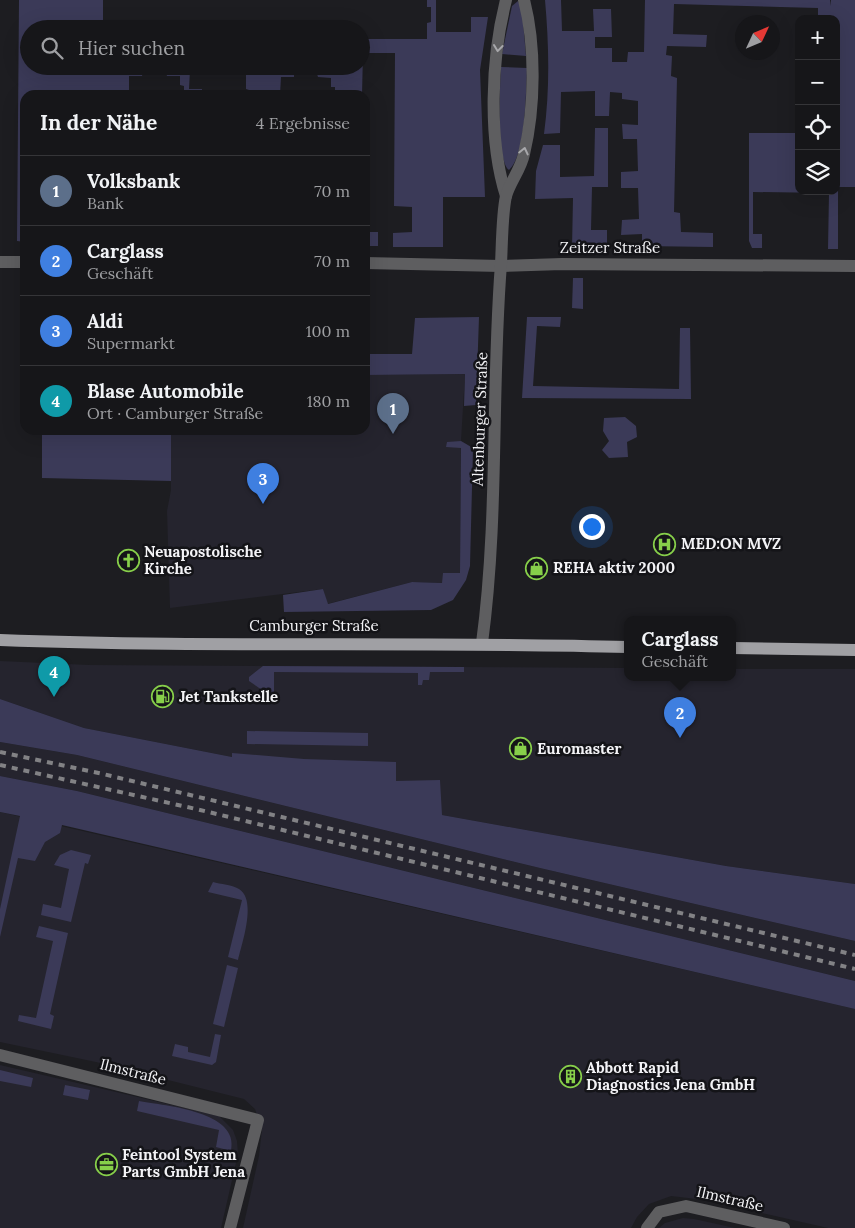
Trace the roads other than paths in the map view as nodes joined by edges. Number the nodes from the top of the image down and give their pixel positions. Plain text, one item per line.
1 (506, 0) edge
2 (524, 0) edge
3 (506, 196) junction
4 (0, 262) edge
5 (20, 262) edge
6 (370, 263) edge
7 (501, 266) junction
8 (855, 266) edge
9 (0, 640) edge
10 (482, 643) junction
11 (624, 646) edge
12 (736, 648) edge
13 (855, 650) edge
14 (0, 1055) edge
15 (230, 1228) edge
16 (646, 1228) edge
17 (784, 1228) edge

1 -> 3 street, Altenburger Straße
3 -> 2 street, Altenburger Straße
3 - 7 street, Altenburger Straße
4 - 5 street
6 - 7 street, Zeitzer Straße
7 - 8 street, Zeitzer Straße
7 - 10 street, Altenburger Straße
9 - 10 main road, Camburger Straße
10 - 11 main road, Camburger Straße
12 - 13 main road
14 - 15 street, Ilmstraße
16 - 17 street, Ilmstraße

